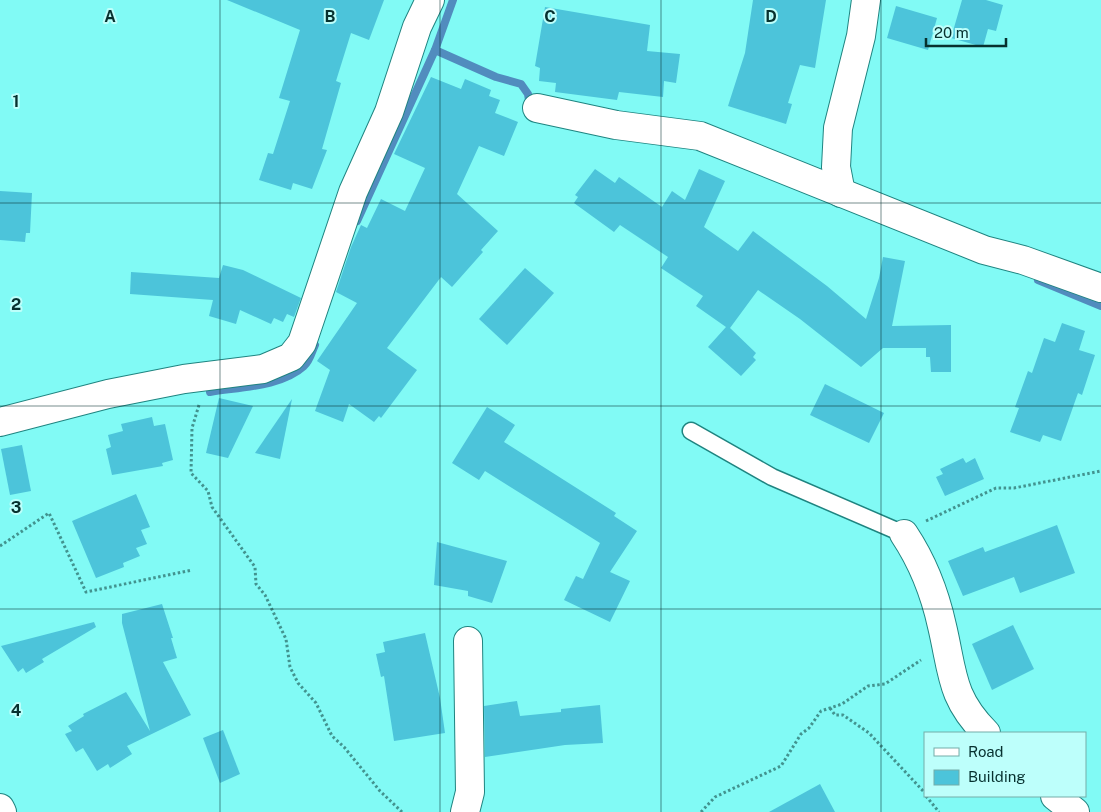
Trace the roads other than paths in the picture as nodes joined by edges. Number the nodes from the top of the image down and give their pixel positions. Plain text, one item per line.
1 (430, 0) edge
2 (866, 0) edge
3 (537, 108) dead end
4 (841, 193) junction
5 (1101, 288) edge
6 (0, 422) edge
7 (691, 432) dead end
8 (904, 534) joint
9 (468, 641) dead end
10 (985, 732) edge
11 (1056, 797) edge
12 (0, 808) edge
13 (2, 812) edge
14 (465, 812) edge
15 (1075, 812) edge

1 - 6 street
2 - 4 street
3 - 4 street
4 - 5 street
7 - 8 lane
8 - 10 street
9 - 14 street
11 - 15 street
12 - 13 street

